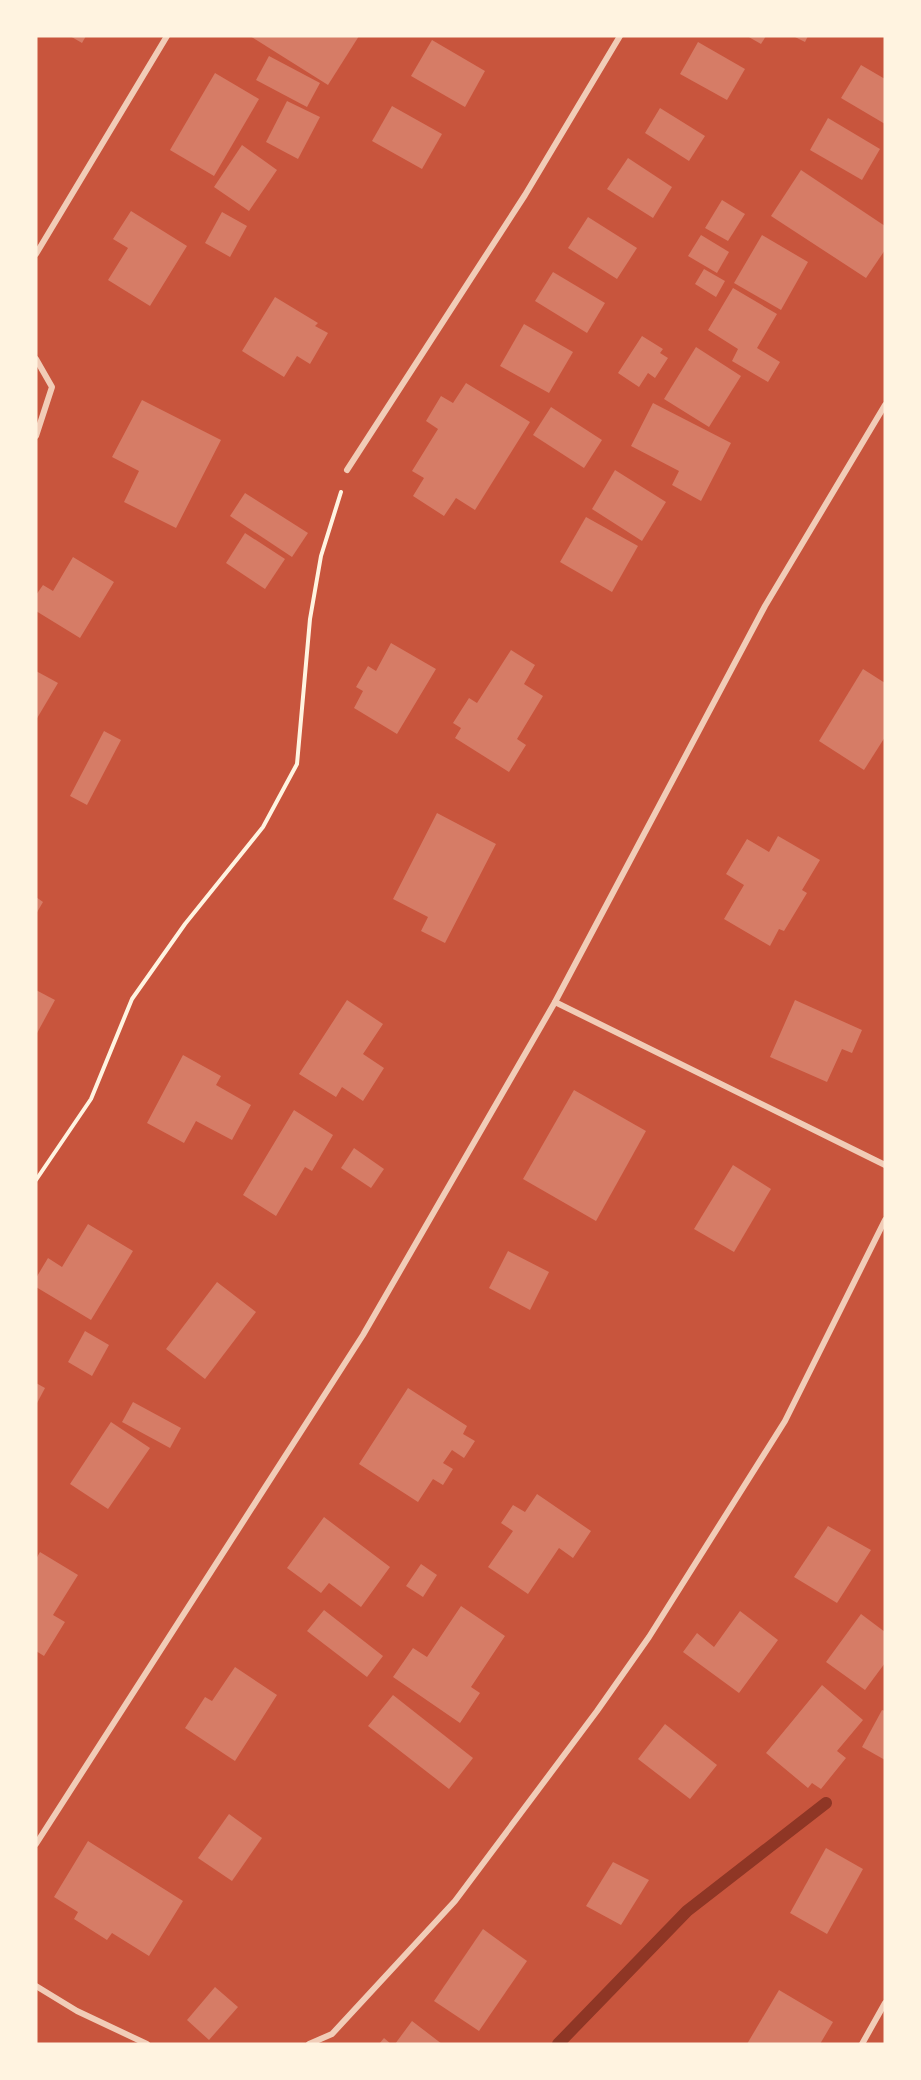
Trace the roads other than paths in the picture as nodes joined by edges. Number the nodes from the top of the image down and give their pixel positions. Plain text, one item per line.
1 (167, 36) edge
2 (620, 36) edge
3 (36, 254) edge
4 (36, 359) edge
5 (885, 405) edge
6 (36, 436) edge
7 (347, 470) road end
8 (555, 1002) junction
9 (885, 1165) edge
10 (885, 1220) edge
11 (36, 1844) edge
12 (36, 1986) edge
13 (885, 2003) edge
14 (147, 2044) edge
15 (309, 2044) edge
16 (862, 2044) edge

1 - 3 street
2 - 7 street
4 - 6 street
5 - 8 street
8 - 9 street
8 - 11 street
10 - 15 street
12 - 14 street
13 - 16 street

